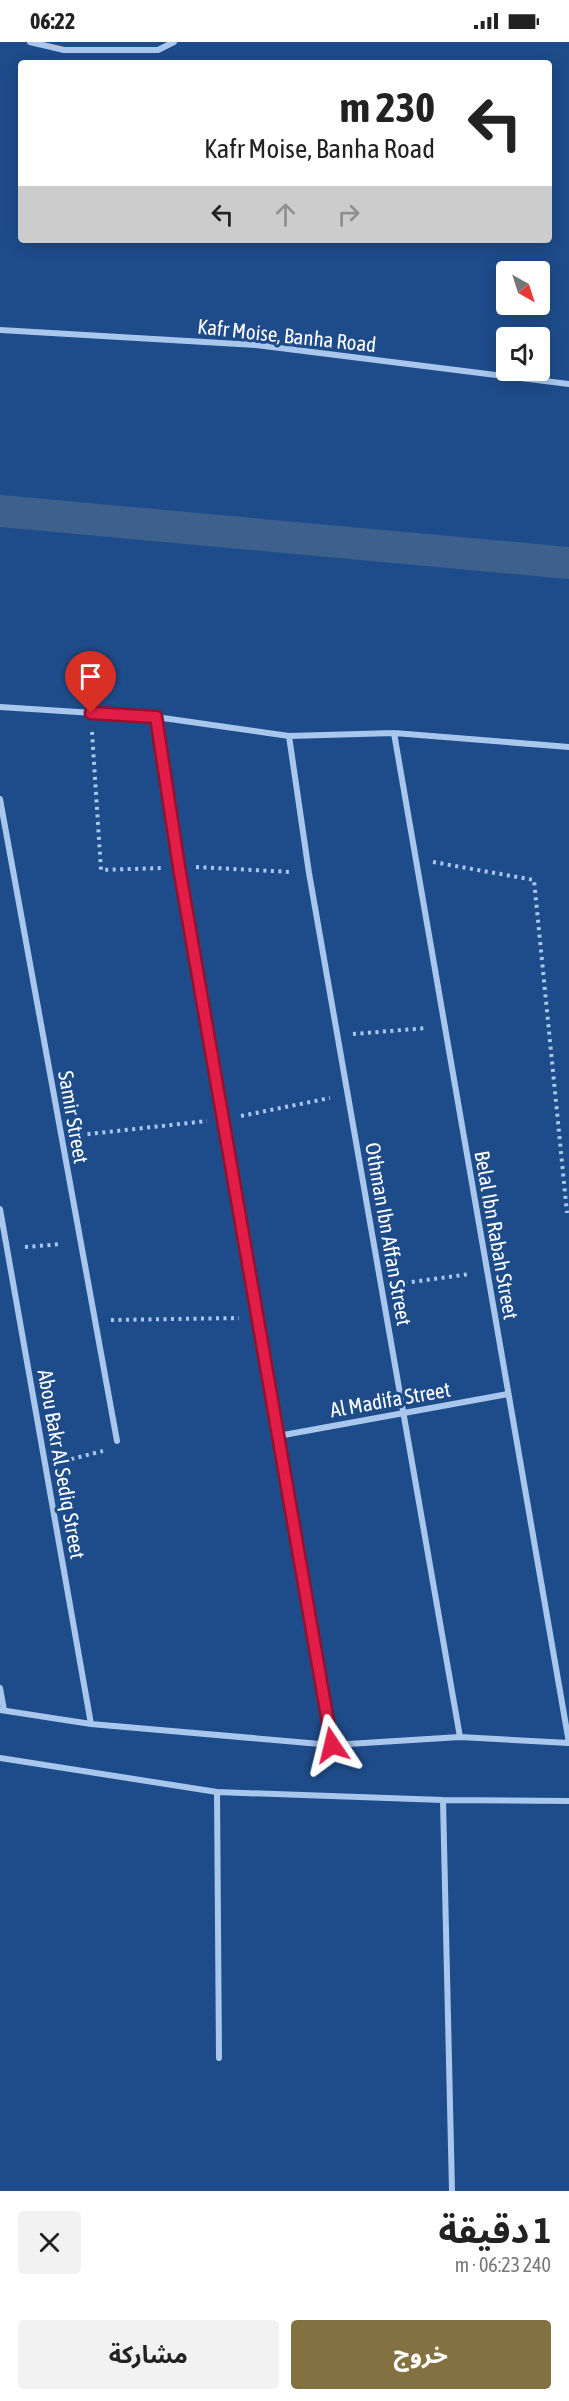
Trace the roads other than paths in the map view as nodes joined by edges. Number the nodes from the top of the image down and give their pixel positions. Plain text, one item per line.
1 (30, 42) edge
2 (174, 42) edge
3 (0, 330) edge
4 (569, 384) edge
5 (0, 707) edge
6 (156, 717) junction
7 (394, 733) junction
8 (289, 736) junction
9 (569, 747) edge
10 (0, 799) edge
11 (0, 1209) edge
12 (508, 1394) junction
13 (404, 1413) junction
14 (278, 1436) junction
15 (117, 1441) road end
16 (0, 1689) edge
17 (2, 1710) edge
18 (91, 1724) junction
19 (460, 1737) junction
20 (569, 1743) edge
21 (332, 1745) junction
22 (0, 1758) edge
23 (217, 1792) junction
24 (443, 1800) junction
25 (569, 1801) edge
26 (219, 2058) dead end
27 (452, 2191) edge

1 - 2 street
3 - 4 street, Kafr Moise, Banha Road
5 - 6 street
6 - 8 street
6 - 14 street
7 - 8 street
7 - 9 street
7 - 12 street, Belal Ibn Rabah Street
8 - 13 street, Othman Ibn Affan Street
10 - 15 street, Samir Street
11 - 18 street, Abou Bakr Al Sediq Street
12 - 13 street, Al Madifa Street
12 - 20 street, Belal Ibn Rabah Street
13 - 14 street, Al Madifa Street
13 - 19 street, Othman Ibn Affan Street
14 - 21 street
16 - 17 street
17 - 18 street
18 - 21 street
19 - 20 street
19 - 21 street
22 - 23 street
23 - 24 street
23 - 26 street
24 - 25 street
24 - 27 street

